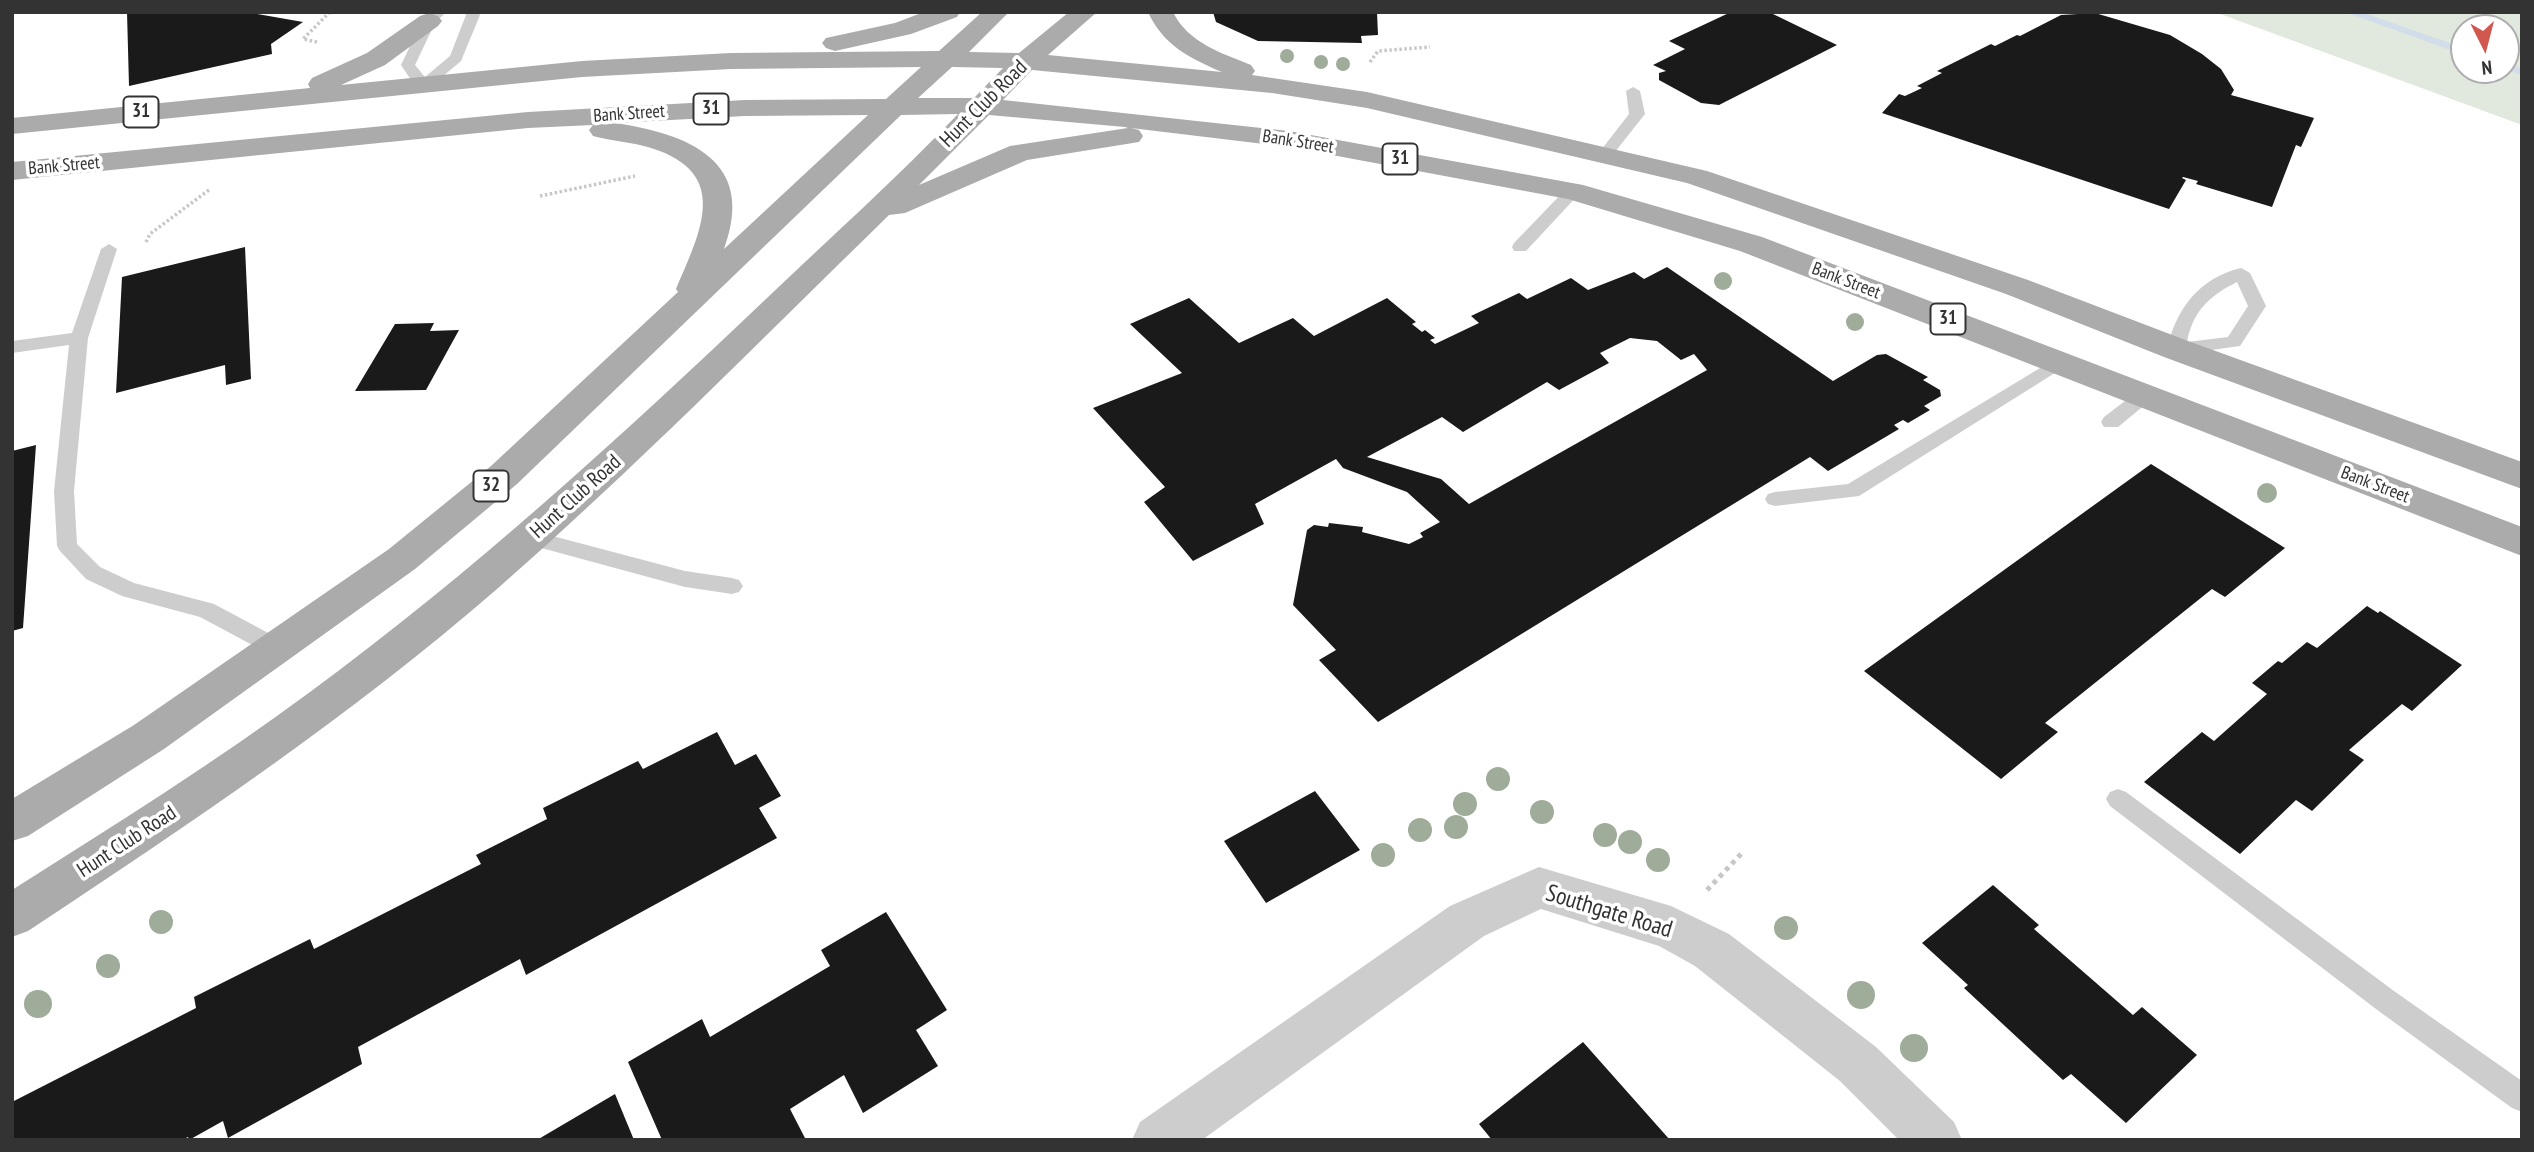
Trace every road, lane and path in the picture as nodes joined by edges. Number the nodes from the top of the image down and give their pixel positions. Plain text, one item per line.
1 (471, 12) edge
2 (948, 12) edge
3 (997, 12) edge
4 (1085, 12) edge
5 (1160, 12) edge
6 (434, 17) edge
7 (1430, 47) dead end
8 (945, 59) junction
9 (731, 61) junction
10 (1025, 61) junction
11 (1364, 72) dead end
12 (424, 85) junction
13 (1272, 85) junction
14 (1633, 91) dead end
15 (262, 100) junction
16 (983, 106) junction
17 (893, 107) junction
18 (528, 120) junction
19 (12, 126) edge
20 (1227, 131) junction
21 (399, 134) junction
22 (1606, 154) junction
23 (12, 171) edge
24 (646, 174) dead end
25 (1573, 191) junction
26 (205, 193) dead end
27 (540, 196) dead end
28 (870, 218) junction
29 (146, 243) dead end
30 (1520, 247) dead end
31 (109, 249) dead end
32 (686, 303) junction
33 (79, 338) junction
34 (12, 347) edge
35 (2176, 349) junction
36 (2060, 362) junction
37 (2145, 394) junction
38 (2111, 422) dead end
39 (2522, 476) edge
40 (1775, 499) dead end
41 (530, 538) junction
42 (2522, 542) edge
43 (732, 586) dead end
44 (278, 649) junction
45 (2118, 799) dead end
46 (12, 822) edge
47 (12, 916) edge
48 (2522, 1098) edge
49 (1158, 1140) edge
50 (1936, 1140) edge

1 - 12 lane
2 - 9 main road
3 - 8 main road, 32
4 - 10 main road, Hunt Club Road
5 - 13 main road
6 - 12 lane
6 - 15 main road
7 - 11 path
8 - 9 main road, 31
8 - 10 main road, 31
8 - 17 main road, 32
9 - 12 main road, 31
10 - 13 main road, 31
10 - 16 main road, Hunt Club Road
12 - 15 main road, 31
12 - 21 main road
13 - 22 main road, 31
14 - 22 lane
15 - 19 main road, 31
16 - 17 main road, Bank Street / 31
16 - 20 main road, Bank Street / 31
16 - 28 main road, Hunt Club Road
17 - 18 main road, Bank Street / 31
17 - 32 main road, 32
18 - 21 main road, Bank Street / 31
18 - 32 main road
20 - 25 main road, Bank Street / 31
20 - 28 main road
21 - 23 main road, Bank Street / 31
22 - 25 main road
22 - 35 main road, 31
24 - 27 path
25 - 30 lane
25 - 36 main road, Bank Street / 31
26 - 29 path
28 - 41 main road, Hunt Club Road
31 - 33 lane
32 - 44 main road, 32
33 - 34 lane
33 - 44 lane
35 - 35 lane
35 - 37 main road
35 - 39 main road, 31
36 - 37 main road, Bank Street / 31
36 - 40 lane
37 - 38 lane
37 - 42 main road, Bank Street / 31
41 - 43 lane
41 - 47 main road, Hunt Club Road
44 - 46 main road, 32
45 - 48 lane
49 - 50 street, Southgate Road

